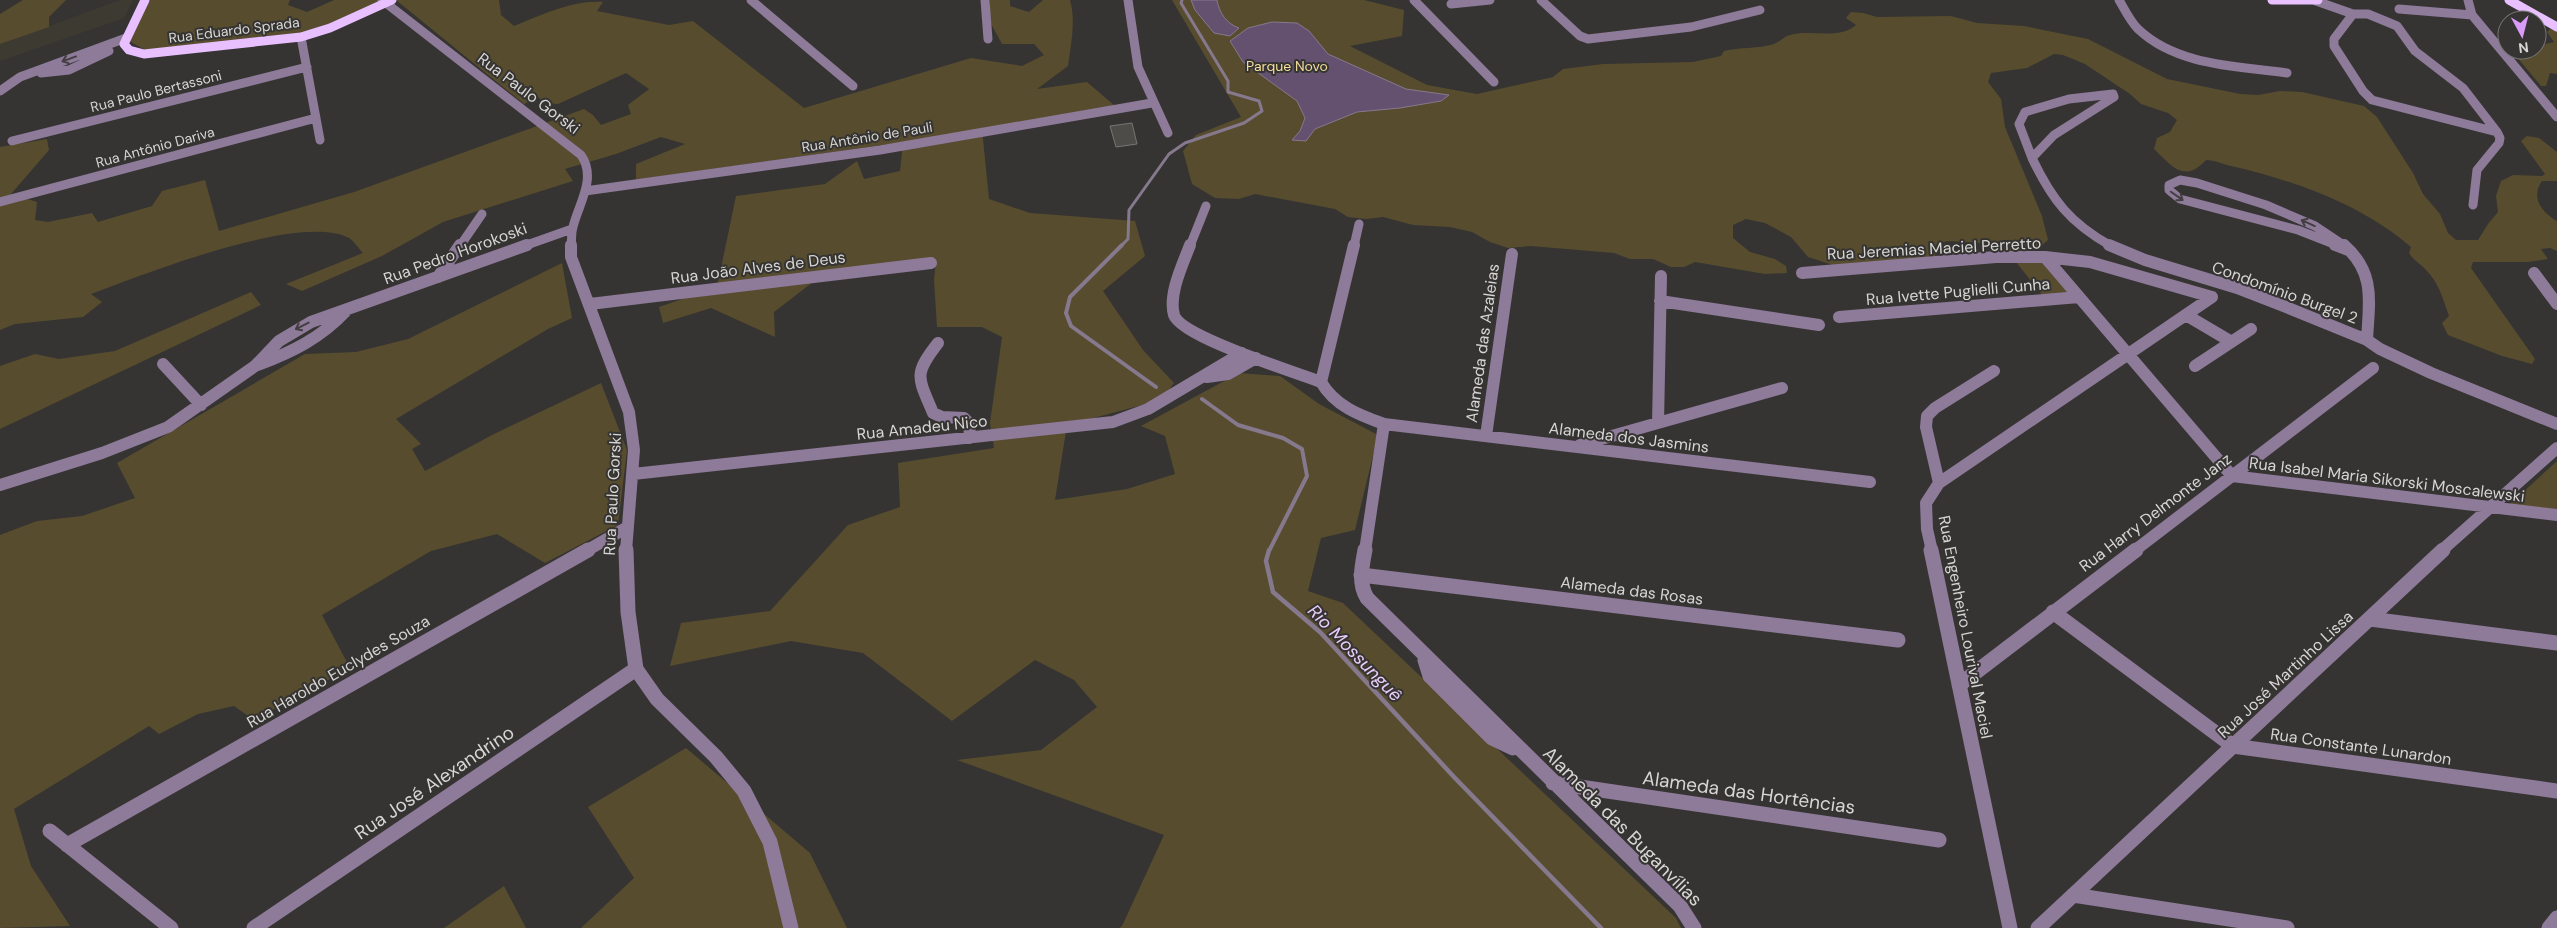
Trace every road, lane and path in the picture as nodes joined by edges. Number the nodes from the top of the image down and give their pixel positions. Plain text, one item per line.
1 (145, 0) edge
2 (751, 0) edge
3 (985, 0) edge
4 (1128, 0) edge
5 (1414, 0) edge
6 (1490, 0) edge
7 (1541, 0) edge
8 (2119, 0) edge
9 (2272, 0) edge
10 (2318, 0) edge
11 (2468, 0) edge
12 (2509, 0) edge
13 (386, 1) edge
14 (1451, 4) dead end
15 (2399, 9) dead end
16 (1760, 10) dead end
17 (2353, 14) junction
18 (2472, 15) junction
19 (2557, 27) edge
20 (301, 37) junction
21 (988, 40) dead end
22 (125, 41) junction
23 (307, 68) junction
24 (2287, 73) dead end
25 (1494, 82) dead end
26 (853, 86) dead end
27 (0, 90) edge
28 (1152, 103) junction
29 (2557, 117) edge
30 (316, 118) junction
31 (2497, 132) junction
32 (1168, 133) dead end
33 (320, 140) dead end
34 (12, 141) dead end
35 (2032, 158) junction
36 (585, 191) junction
37 (0, 202) edge
38 (2473, 205) dead end
39 (1206, 206) dead end
40 (482, 214) dead end
41 (1359, 224) dead end
42 (572, 229) junction
43 (2348, 250) junction
44 (1512, 254) dead end
45 (2045, 257) junction
46 (931, 262) dead end
47 (2534, 272) dead end
48 (1802, 273) dead end
49 (438, 276) junction
50 (1661, 276) dead end
51 (2079, 297) junction
52 (2212, 297) joint
53 (1660, 301) junction
54 (590, 304) junction
55 (2557, 304) edge
56 (348, 309) junction
57 (2186, 315) junction
58 (1839, 317) dead end
59 (1819, 325) dead end
60 (2251, 329) dead end
61 (2367, 340) junction
62 (2230, 341) junction
63 (938, 343) dead end
64 (1242, 353) junction
65 (2128, 354) junction
66 (1256, 358) junction
67 (163, 364) dead end
68 (255, 366) junction
69 (2195, 366) dead end
70 (2373, 368) dead end
71 (1994, 371) dead end
72 (1204, 377) junction
73 (1320, 382) junction
74 (1782, 388) dead end
75 (201, 405) junction
76 (1658, 423) junction
77 (1384, 424) junction
78 (2557, 424) edge
79 (1486, 436) junction
80 (970, 438) junction
81 (1573, 447) junction
82 (2557, 448) edge
83 (632, 474) junction
84 (2232, 476) junction
85 (1870, 482) dead end
86 (1939, 483) junction
87 (0, 485) edge
88 (2488, 507) junction
89 (2557, 515) edge
90 (626, 528) junction
91 (1361, 576) junction
92 (2053, 612) junction
93 (2370, 619) junction
94 (1898, 640) dead end
95 (2557, 643) edge
96 (636, 669) junction
97 (1959, 684) junction
98 (2233, 746) junction
99 (1553, 783) junction
100 (2557, 791) edge
101 (50, 831) dead end
102 (1939, 840) dead end
103 (67, 845) junction
104 (2073, 895) junction
105 (2557, 918) edge
106 (172, 928) edge
107 (254, 928) edge
108 (791, 928) edge
109 (1694, 928) edge
110 (2010, 928) edge
111 (2038, 928) edge
112 (2287, 928) edge
113 (2549, 928) edge

1 - 22 main road
2 - 26 street
3 - 21 street
4 - 28 street
5 - 25 street
6 - 14 street
7 - 16 street
8 - 24 street
9 - 10 main road
10 - 17 street
11 - 18 street
12 - 19 main road
13 - 20 main road, Rua Eduardo Sprada
13 - 36 street, Rua Paulo Gorski
15 - 18 street
17 - 31 street
17 - 31 street
18 - 29 street
20 - 22 main road, Rua Eduardo Sprada
20 - 23 street
22 - 27 street
23 - 30 street
23 - 34 street, Rua Paulo Bertassoni
28 - 32 street
28 - 36 street, Rua Antônio de Pauli
30 - 33 street
30 - 37 street, Rua Antônio Dariva
31 - 38 street
35 - 35 street, Condomínio Burgel 2
35 - 61 street, Condomínio Burgel 2
36 - 42 street, Rua Paulo Gorski
39 - 64 street
40 - 49 street
41 - 73 street
42 - 49 street, Rua Pedro Horokoski
42 - 54 street, Rua Paulo Gorski
43 -> 43 street
43 - 61 street
44 - 79 street, Alameda das Azaleias
45 - 48 street, Rua Jeremias Maciel Perretto
45 - 51 street, Rua Isabel Maria Sikorski Moscalewski
45 - 52 street, Rua Jeremias Maciel Perretto
46 - 54 street, Rua João Alves de Deus
47 - 55 street
49 - 56 street, Rua Pedro Horokoski
50 - 53 street
51 - 58 street, Rua Ivette Puglielli Cunha
51 - 65 street, Rua Isabel Maria Sikorski Moscalewski
52 - 57 street, Rua Engenheiro Lourival Maciel
53 - 59 street
53 - 76 street
54 - 83 street, Rua Paulo Gorski
56 - 68 street, Rua Pedro Horokoski
56 -> 68 street, Rua Pedro Horokoski
57 - 62 street
57 - 65 street, Rua Engenheiro Lourival Maciel
60 - 62 street
61 - 78 street, Condomínio Burgel 2
62 - 69 street
63 - 80 street
64 - 66 street
64 - 72 street, Rua Amadeu Nico
65 - 84 street, Rua Isabel Maria Sikorski Moscalewski
65 - 86 street, Rua Engenheiro Lourival Maciel
66 - 72 street, Rua Amadeu Nico
66 - 73 street
67 - 75 street
68 - 75 street, Rua Pedro Horokoski
70 - 84 street, Rua Harry Delmonte Janz
71 - 86 street
72 - 80 street, Rua Amadeu Nico
73 - 77 street
74 - 76 street
75 - 87 street, Rua Pedro Horokoski
76 - 81 street
77 - 79 street, Alameda dos Jasmins
77 - 91 street, Alameda das Buganvílias
79 - 81 street, Alameda dos Jasmins
80 - 83 street, Rua Amadeu Nico
81 - 85 street, Alameda dos Jasmins
82 - 88 street, Rua José Martinho Lissa
83 - 90 street, Rua Paulo Gorski
84 - 88 street, Rua Isabel Maria Sikorski Moscalewski
84 - 92 street, Rua Harry Delmonte Janz
86 - 97 street, Rua Engenheiro Lourival Maciel
88 - 89 street, Rua Isabel Maria Sikorski Moscalewski
88 - 93 street, Rua José Martinho Lissa
90 - 96 street, Rua Paulo Gorski
90 - 103 street, Rua Haroldo Euclydes Souza
91 - 94 street, Alameda das Rosas
91 - 99 street, Alameda das Buganvílias
92 - 97 street, Rua Harry Delmonte Janz
92 - 98 street, Rua Constante Lunardon
93 - 95 street
93 - 98 street, Rua José Martinho Lissa
96 - 107 street, Rua José Alexandrino
96 - 108 street, Rua Paulo Gorski
97 - 110 street, Rua Engenheiro Lourival Maciel
98 - 100 street, Rua Constante Lunardon
98 - 104 street, Rua José Martinho Lissa
99 - 102 street, Alameda das Hortências
99 - 109 street, Alameda das Buganvílias
101 - 103 street
103 - 106 street
104 - 111 street, Rua José Martinho Lissa
104 - 112 street
105 - 113 street

